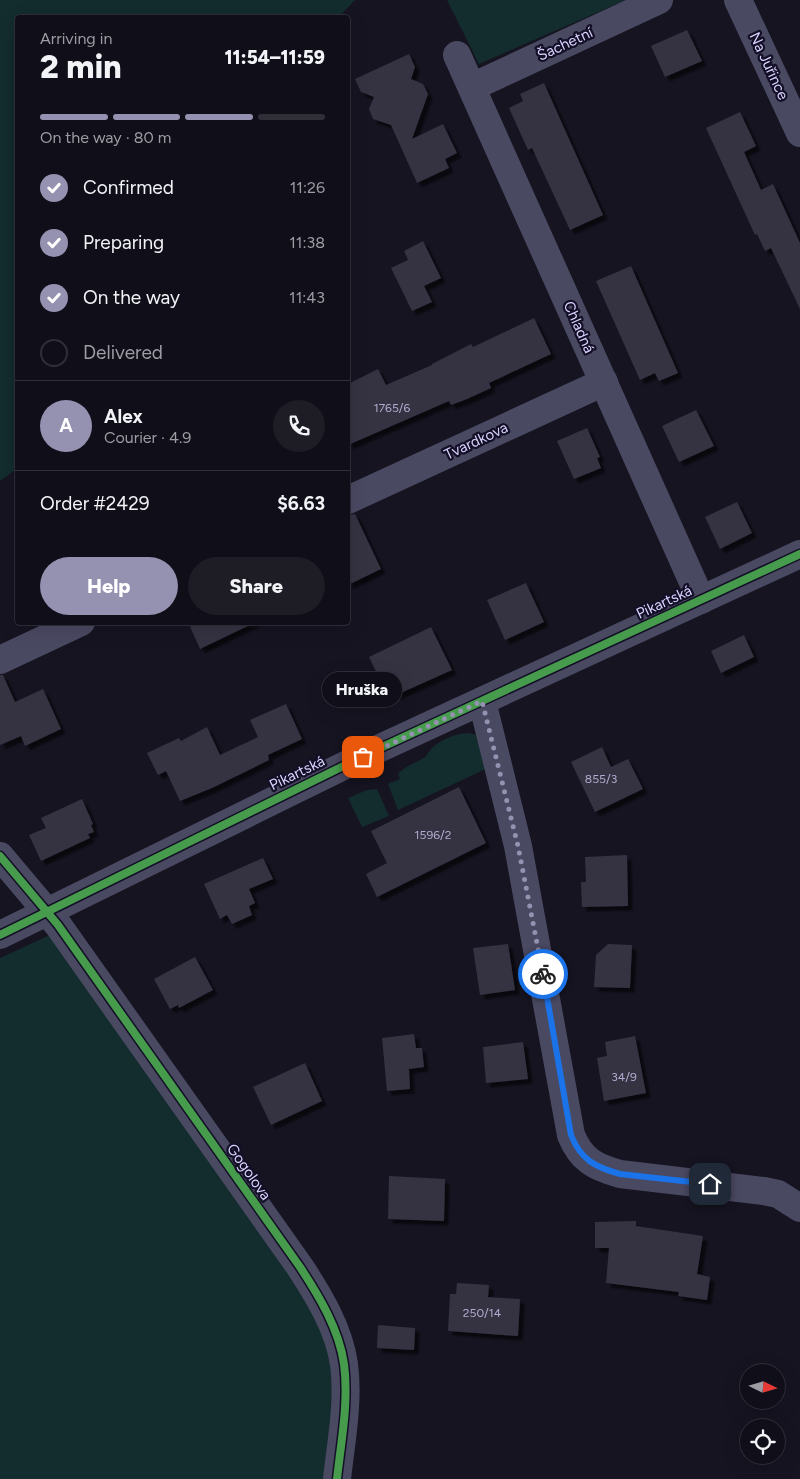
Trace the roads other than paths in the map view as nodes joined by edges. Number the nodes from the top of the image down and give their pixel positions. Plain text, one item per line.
1 (659, 0) edge
2 (738, 0) edge
3 (457, 55) dead end
4 (472, 87) junction
5 (800, 132) edge
6 (604, 382) junction
7 (350, 499) edge
8 (800, 554) edge
9 (701, 600) junction
10 (75, 625) edge
11 (0, 660) edge
12 (482, 701) junction
13 (0, 856) edge
14 (48, 912) junction
15 (0, 935) edge
16 (800, 1208) edge
17 (337, 1479) edge

1 - 4 street, Šachetní
2 - 5 street, Na Juřince
3 - 4 street, Chladná
4 - 6 street, Chladná
6 - 7 street, Tvardkova
6 - 9 street, Chladná
8 - 9 street, Pikartská
9 - 12 street, Pikartská
10 - 11 street
12 - 14 street, Pikartská
12 - 16 street
13 - 14 street, Gogolova
14 - 15 street, Pikartská
14 - 17 street, Gogolova

